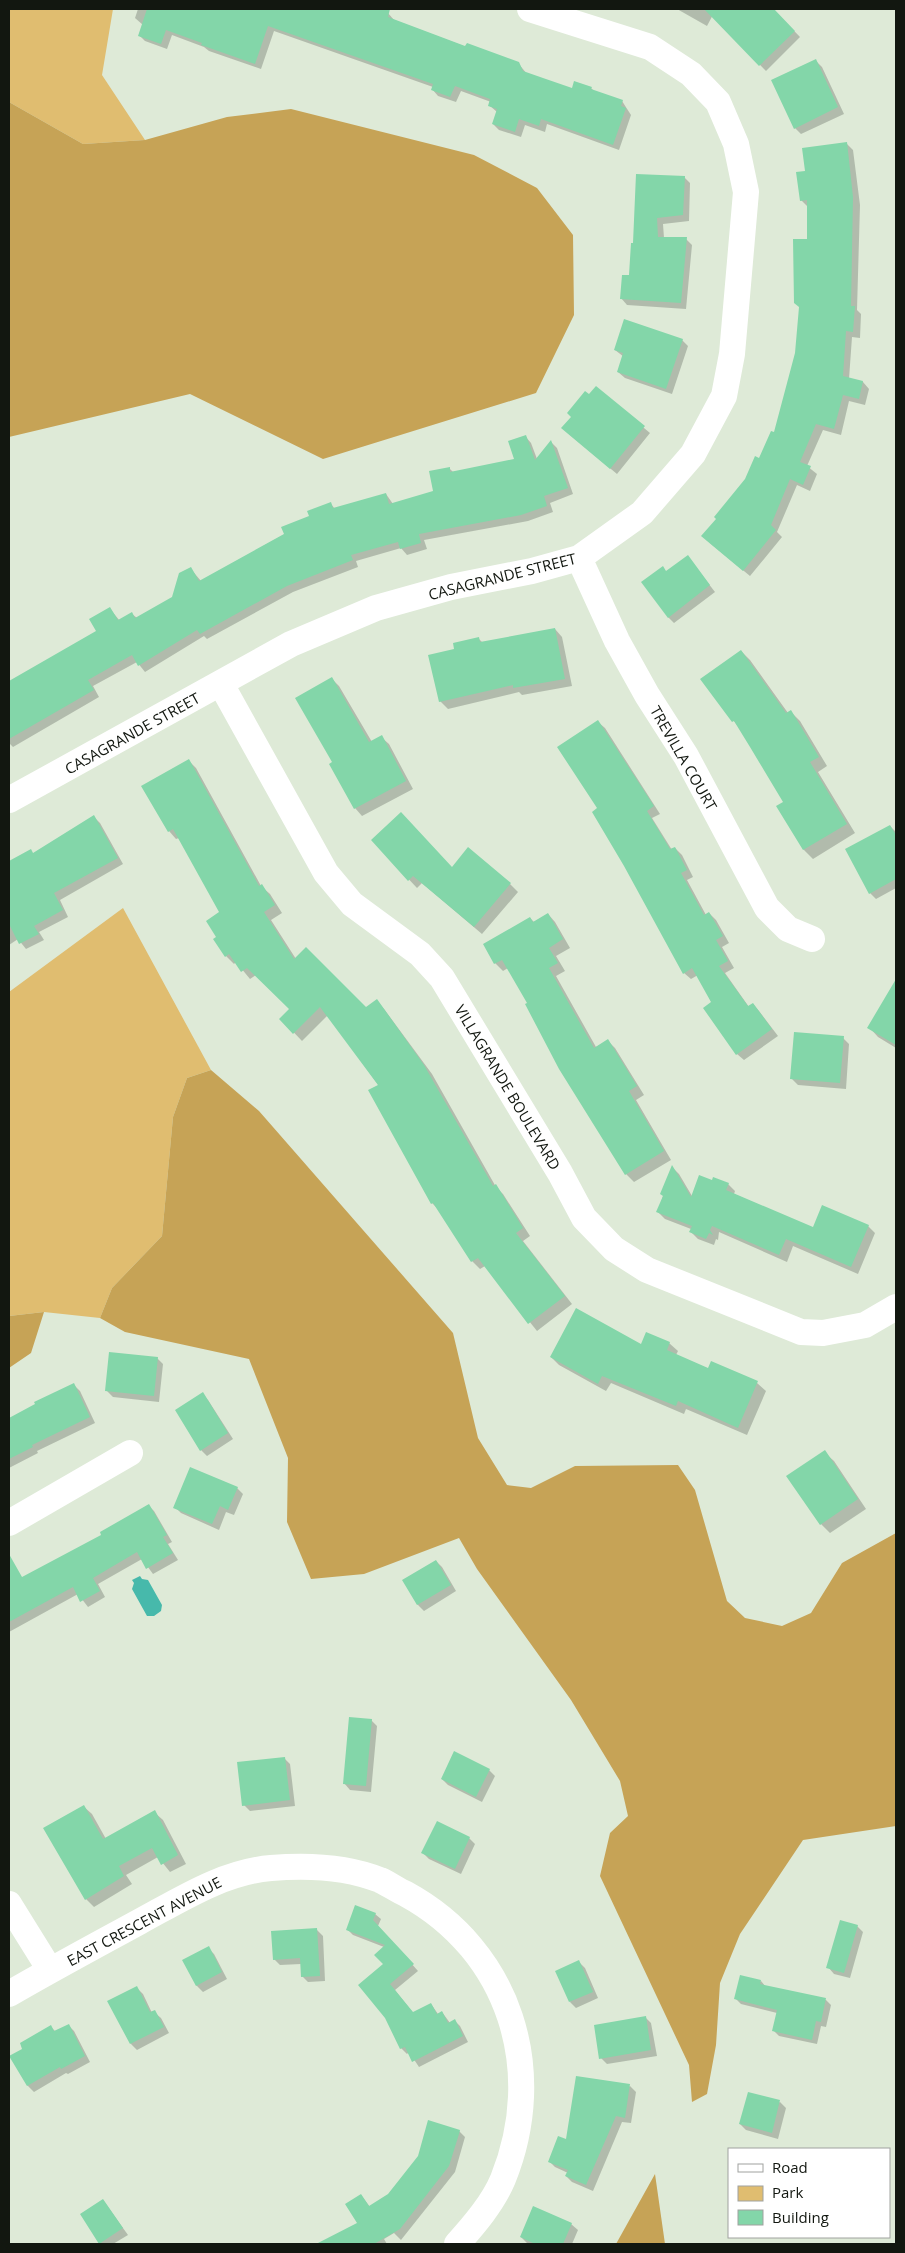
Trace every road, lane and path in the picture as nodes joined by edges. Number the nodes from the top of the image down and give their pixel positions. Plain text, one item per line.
1 (530, 9) edge
2 (579, 558) junction
3 (221, 684) junction
4 (9, 800) edge
5 (812, 939) dead end
6 (896, 1307) edge
7 (130, 1453) dead end
8 (9, 1523) edge
9 (9, 1904) edge
10 (50, 1970) junction
11 (9, 1994) edge
12 (457, 2244) edge

1 - 2 street, CASAGRANDE STREET
2 - 3 street, CASAGRANDE STREET
2 - 5 street, TREVILLA COURT
3 - 4 street, CASAGRANDE STREET
3 - 6 street, VILLAGRANDE BOULEVARD
7 - 8 street
9 - 10 street
10 - 11 street, EAST CRESCENT AVENUE
10 - 12 street, EAST CRESCENT AVENUE

